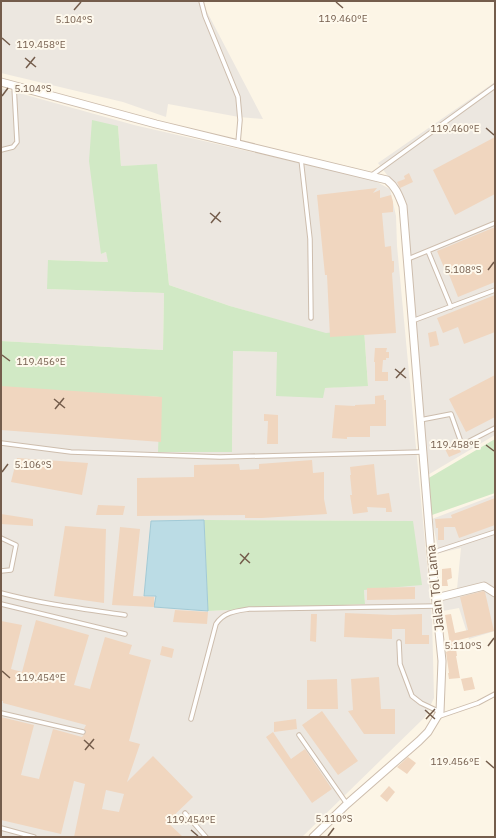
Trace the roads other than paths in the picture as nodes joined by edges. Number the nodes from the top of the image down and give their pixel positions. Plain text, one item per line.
1 (201, 1) edge
2 (1, 82) edge
3 (14, 86) junction
4 (495, 86) edge
5 (238, 143) junction
6 (1, 150) edge
7 (301, 158) junction
8 (372, 175) junction
9 (495, 223) edge
10 (428, 251) junction
11 (407, 260) junction
12 (495, 290) edge
13 (451, 307) junction
14 (311, 318) dead end
15 (412, 321) junction
16 (420, 420) junction
17 (495, 428) edge
18 (1, 443) edge
19 (423, 452) junction
20 (495, 532) edge
21 (1, 538) edge
22 (431, 553) junction
23 (1, 571) edge
24 (1, 593) edge
25 (495, 593) edge
26 (436, 598) junction
27 (1, 604) edge
28 (437, 606) junction
29 (125, 615) dead end
30 (125, 634) dead end
31 (399, 642) dead end
32 (495, 694) edge
33 (1, 713) edge
34 (438, 715) junction
35 (191, 719) dead end
36 (83, 732) dead end
37 (299, 735) dead end
38 (347, 804) junction
39 (185, 813) dead end
40 (1, 828) edge
41 (34, 837) edge
42 (206, 837) edge
43 (313, 837) edge

1 - 5 lane
2 - 3 street, Jalan Tol Lama
3 - 5 street, Jalan Tol Lama
3 - 6 lane
4 - 8 lane
5 - 7 street, Jalan Tol Lama
7 - 8 street, Jalan Tol Lama
7 - 14 lane
8 - 11 street, Jalan Tol Lama
9 - 10 lane
10 - 11 lane
10 - 13 lane
11 - 15 street, Jalan Tol Lama
12 - 13 lane
13 - 15 lane
15 - 16 street, Jalan Tol Lama
16 - 17 lane
16 - 19 street, Jalan Tol Lama
18 - 19 lane
19 - 22 street, Jalan Tol Lama
20 - 22 lane
21 - 23 lane
22 - 26 street, Jalan Tol Lama
24 - 29 lane
25 - 26 street
26 - 28 street, Jalan Tol Lama
27 - 30 lane
28 - 34 street, Jalan Tol Lama
28 - 35 lane
31 - 34 lane
32 - 34 lane
33 - 36 lane
34 - 38 street
37 - 38 lane
38 - 43 street
39 - 42 lane
40 - 41 lane

